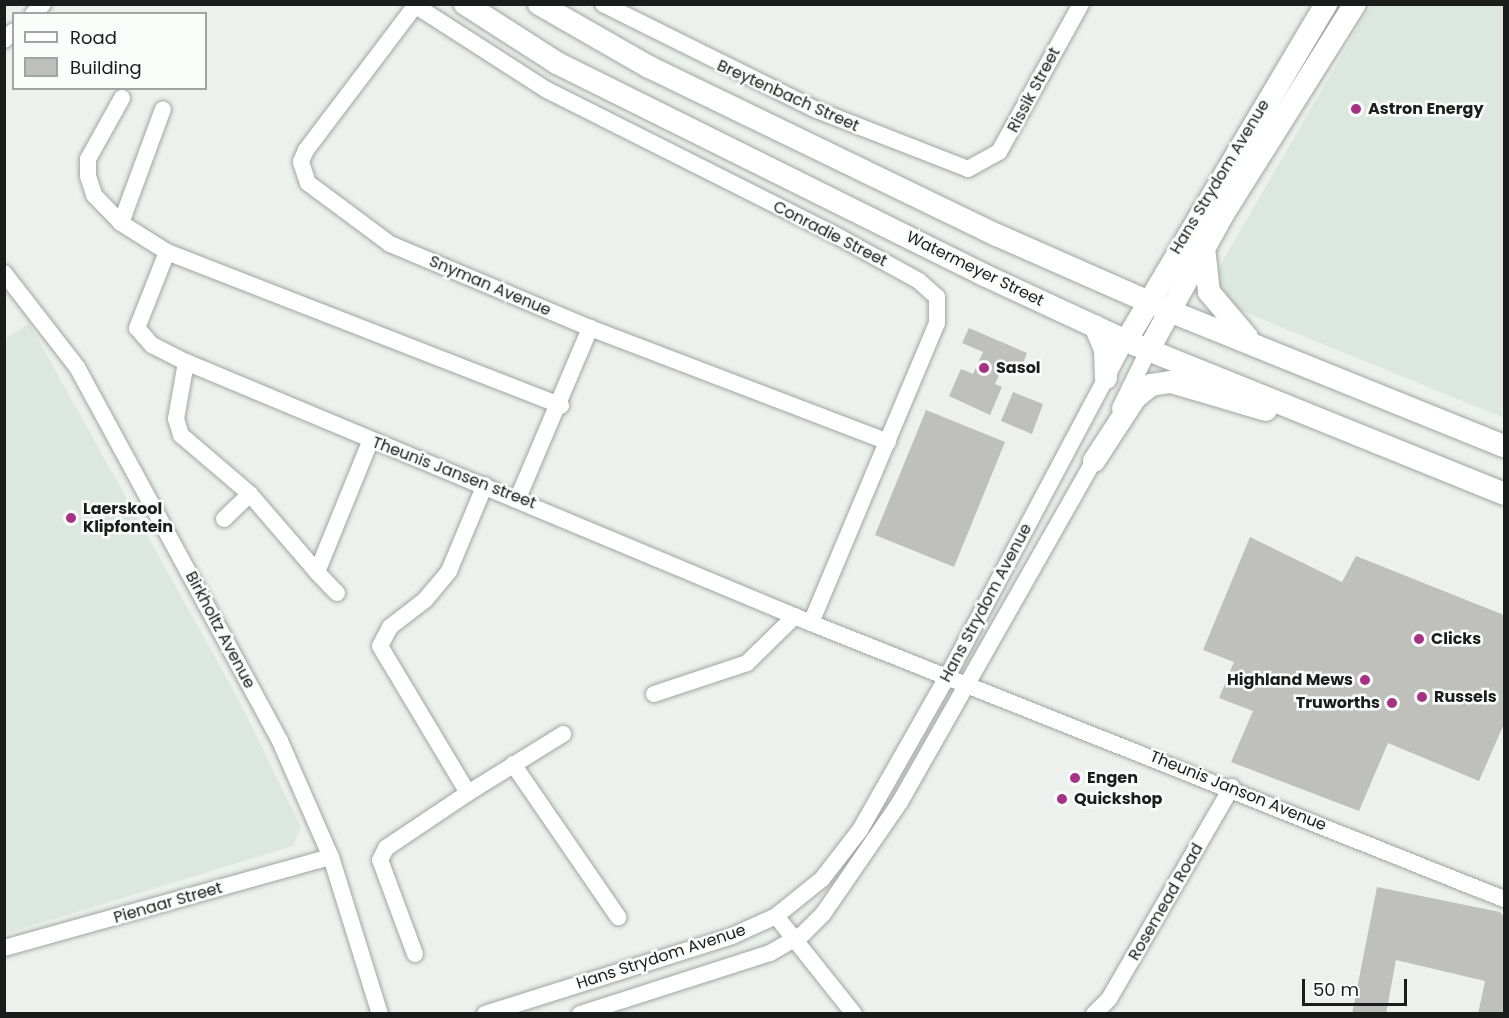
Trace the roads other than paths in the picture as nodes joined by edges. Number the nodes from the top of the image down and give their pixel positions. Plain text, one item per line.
1 (465, 4) edge
2 (539, 4) edge
3 (603, 4) edge
4 (1081, 4) edge
5 (1326, 4) edge
6 (1355, 4) edge
7 (414, 5) edge
8 (122, 98) dead end
9 (163, 109) dead end
10 (980, 168) joint
11 (121, 223) junction
12 (1204, 248) junction
13 (167, 252) junction
14 (4, 273) edge
15 (1146, 301) junction
16 (1167, 310) junction
17 (1095, 326) junction
18 (591, 328) junction
19 (1126, 340) junction
20 (1257, 346) junction
21 (1149, 350) junction
22 (186, 363) junction
23 (1106, 378) junction
24 (561, 406) junction
25 (1318, 419) junction
26 (371, 440) junction
27 (888, 442) junction
28 (1504, 446) edge
29 (1094, 461) junction
30 (484, 485) junction
31 (250, 494) junction
32 (1504, 494) edge
33 (518, 498) junction
34 (224, 519) dead end
35 (317, 572) junction
36 (337, 593) dead end
37 (795, 616) junction
38 (811, 623) junction
39 (946, 677) junction
40 (970, 684) junction
41 (654, 694) dead end
42 (563, 734) dead end
43 (513, 764) junction
44 (1232, 787) junction
45 (468, 793) junction
46 (331, 857) junction
47 (1504, 900) edge
48 (776, 916) junction
49 (618, 918) dead end
50 (794, 941) junction
51 (4, 948) edge
52 (416, 954) dead end
53 (380, 1012) edge
54 (485, 1014) edge
55 (580, 1014) edge
56 (854, 1014) edge
57 (1094, 1014) edge

1 - 17 main road, Watermeyer Street
2 - 15 main road
3 - 10 street, Breytenbach Street
4 - 10 street, Rissik Street
5 - 15 main road, Hans Strydom Avenue
6 - 12 main road, Hans Strydom Avenue
7 - 18 street, Snyman Avenue
7 - 27 street, Conradie Street
8 - 11 street
9 - 11 street
11 - 13 street
12 - 16 main road, Hans Strydom Avenue
12 - 20 main road
13 - 22 street, Theunis Jansen street
13 - 24 street
14 - 46 street, Birkholtz Avenue
15 - 16 main road
15 - 19 main road, Hans Strydom Avenue
16 - 20 main road
16 - 21 main road, Hans Strydom Avenue
17 - 19 main road, Watermeyer Street
17 - 23 main road
18 - 24 street
18 - 27 street, Snyman Avenue
19 - 21 main road, Watermeyer Street
19 - 23 street, Hans Strydom Avenue
20 - 28 main road
21 - 25 main road, Watermeyer Street
21 - 29 street, Hans Strydom Avenue
22 - 26 street, Theunis Jansen street
22 - 31 street
23 - 39 street, Hans Strydom Avenue
24 - 33 street
25 - 29 main road
25 - 32 main road, Watermeyer Street
26 - 30 street, Theunis Jansen street
26 - 35 street
27 - 38 street, Conradie Street
29 - 40 street, Hans Strydom Avenue
30 - 33 street, Theunis Jansen street
30 - 45 street
31 - 34 street
31 - 35 street
33 - 37 street, Theunis Jansen street
35 - 36 street
37 - 38 street, Theunis Jansen street
37 - 41 street
38 - 39 street, Theunis Jansen street
39 - 40 street, Theunis Jansen street
39 - 48 street, Hans Strydom Avenue
40 - 44 street, Theunis Janson Avenue
40 - 50 street, Hans Strydom Avenue
42 - 43 street
43 - 45 street
43 - 49 street
44 - 47 street, Theunis Janson Avenue
44 - 57 street, Rosemead Road
45 - 52 street
46 - 51 street, Pienaar Street
46 - 53 street, Birkholtz Avenue
48 - 50 street
48 - 54 street, Hans Strydom Avenue
50 - 55 street, Hans Strydom Avenue
50 - 56 street

